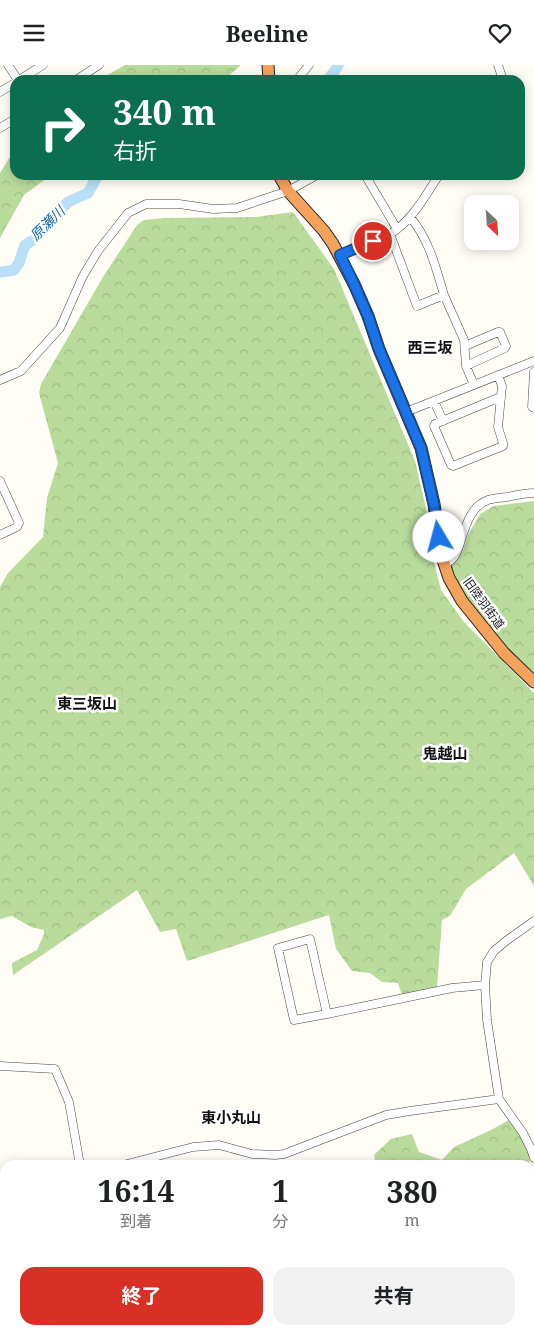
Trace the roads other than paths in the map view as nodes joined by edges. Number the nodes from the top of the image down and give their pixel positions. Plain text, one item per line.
1 (43, 65) edge
2 (99, 65) edge
3 (309, 65) edge
4 (27, 75) edge
5 (84, 75) edge
6 (301, 75) edge
7 (282, 180) edge
8 (308, 180) edge
9 (368, 180) edge
10 (436, 180) edge
11 (288, 191) junction
12 (410, 217) junction
13 (397, 229) junction
14 (390, 234) junction
15 (340, 255) junction
16 (444, 295) junction
17 (465, 346) junction
18 (466, 365) junction
19 (534, 366) edge
20 (498, 375) junction
21 (0, 380) edge
22 (474, 385) junction
23 (500, 398) junction
24 (434, 401) junction
25 (534, 408) edge
26 (406, 412) junction
27 (443, 421) junction
28 (0, 481) edge
29 (534, 493) edge
30 (3, 494) edge
31 (0, 535) edge
32 (444, 565) junction
33 (534, 682) edge
34 (534, 921) edge
35 (485, 985) junction
36 (327, 1014) junction
37 (0, 1066) edge
38 (500, 1099) junction
39 (534, 1158) edge
40 (79, 1160) edge
41 (142, 1160) edge

1 - 4 street
2 - 5 street
3 - 6 street
7 - 11 highway, 旧陸羽街道
8 - 11 street
9 - 13 street
10 - 12 street
11 - 15 highway, 旧陸羽街道
11 - 21 street
12 - 13 street
12 - 16 street
13 - 14 street
14 - 15 street
14 - 16 street
15 - 26 highway, 旧陸羽街道
16 - 17 street
17 - 18 street
17 - 18 street
18 - 22 street
19 - 20 street
19 - 25 street
20 - 22 street
20 - 23 street
22 - 24 street
23 - 27 street
23 - 27 street
24 - 26 street
24 - 27 street
26 - 32 highway, 旧陸羽街道
28 - 30 street
29 - 32 street
30 - 31 street
32 - 33 highway, 旧陸羽街道
34 - 35 street
35 - 36 street
35 - 38 street
36 - 36 street
37 - 40 street
38 - 39 street
38 - 41 street

